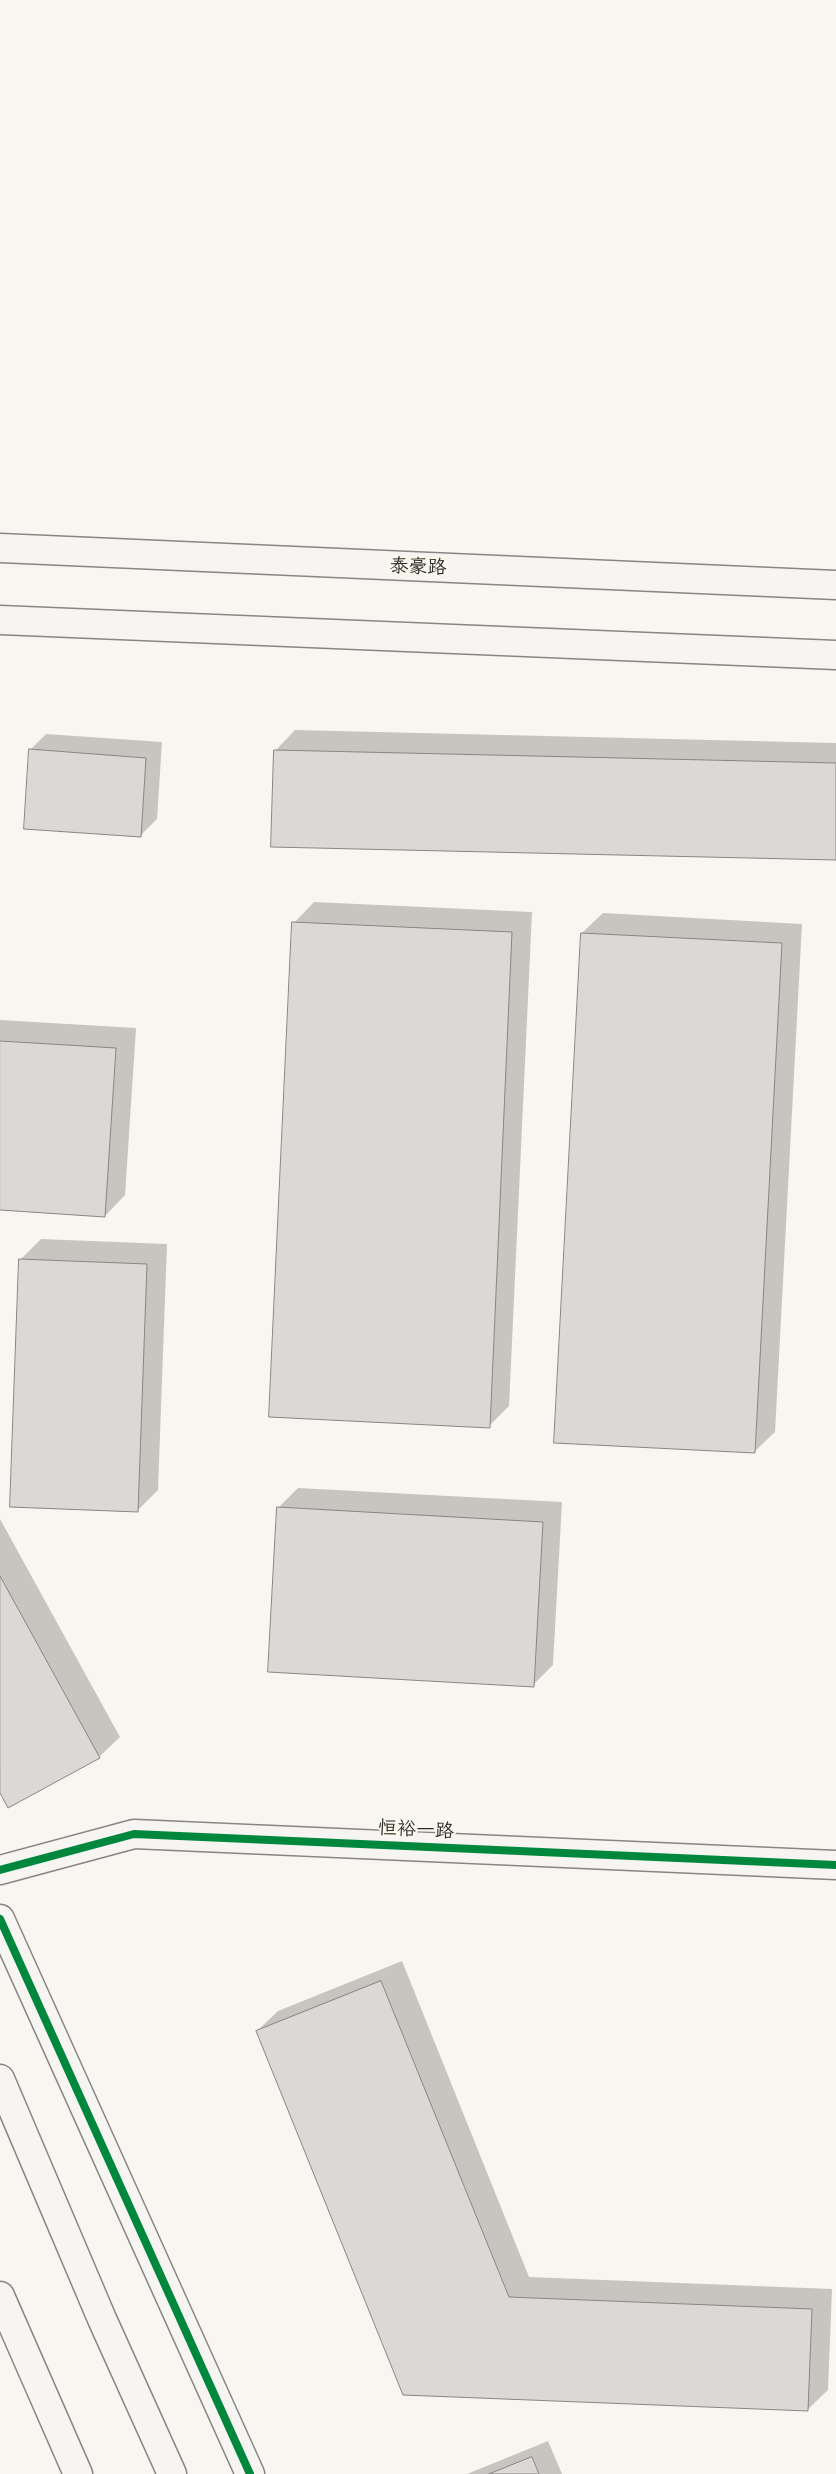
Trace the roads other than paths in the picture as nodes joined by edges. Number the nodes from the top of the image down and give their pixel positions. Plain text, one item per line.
1 (0, 548) edge
2 (836, 584) edge
3 (0, 620) edge
4 (836, 655) edge
5 (836, 1865) edge
6 (0, 1870) edge
7 (0, 1919) edge
8 (0, 2079) edge
9 (0, 2296) edge
10 (78, 2474) edge
11 (172, 2474) edge
12 (250, 2474) edge

1 - 2 main road, 泰豪路
3 - 4 main road
5 - 6 main road, 恒裕一路
7 - 12 main road
8 - 11 main road
9 - 10 main road

